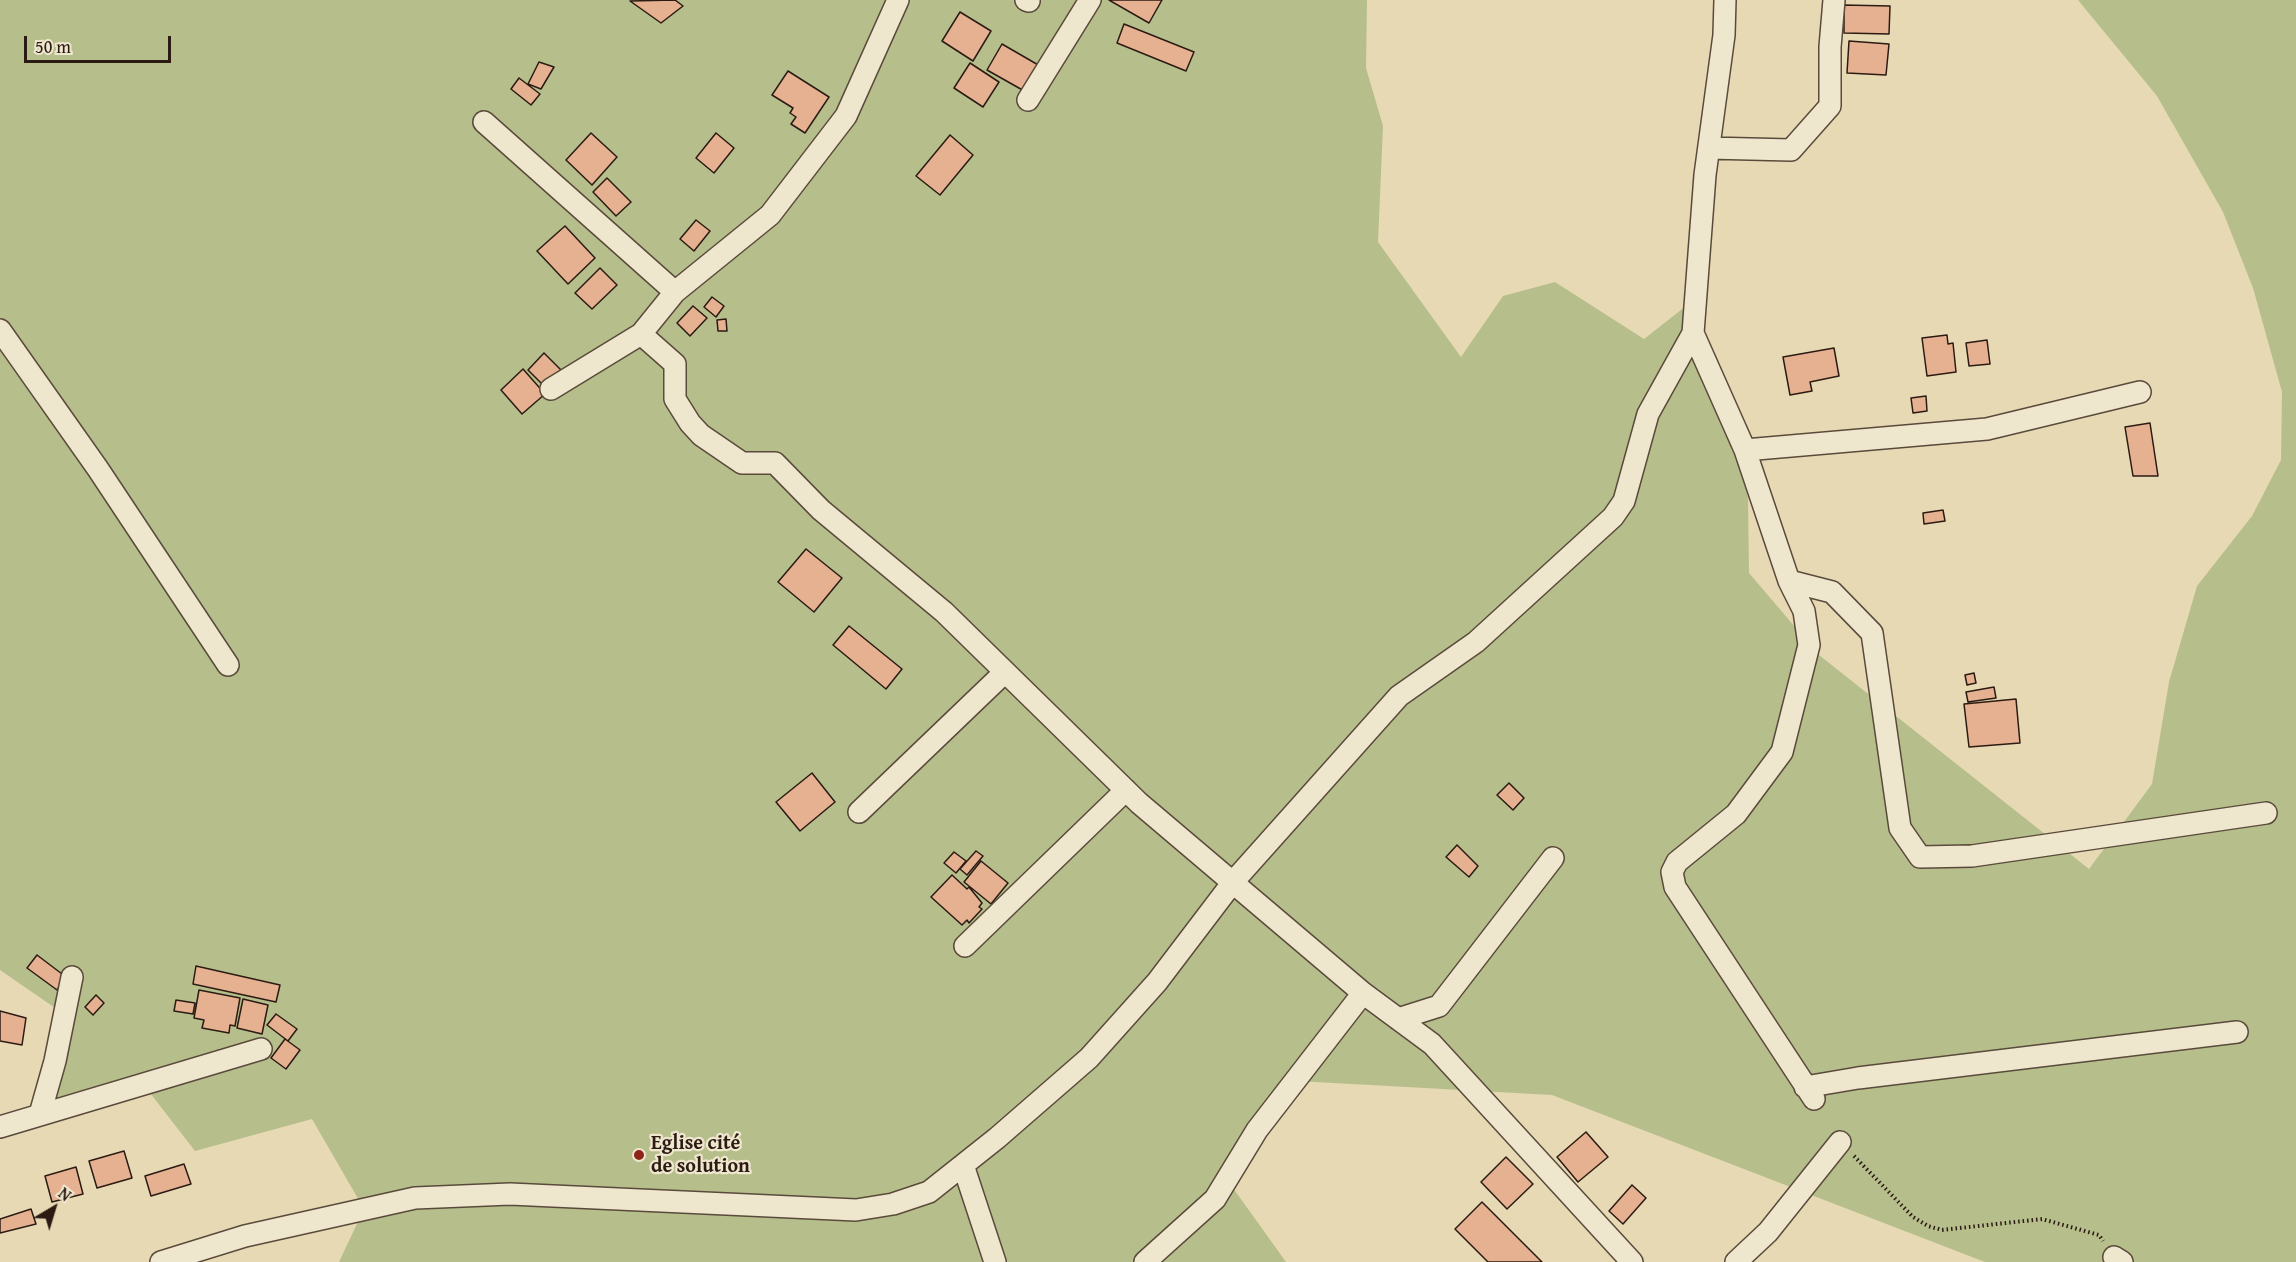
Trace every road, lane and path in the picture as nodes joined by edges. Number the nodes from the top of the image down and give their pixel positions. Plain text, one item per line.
1 (898, 0) edge
2 (1090, 0) edge
3 (1725, 0) edge
4 (1834, 0) edge
5 (1028, 100) dead end
6 (484, 122) dead end
7 (1709, 148) junction
8 (675, 292) junction
9 (0, 330) edge
10 (1693, 333) junction
11 (641, 334) junction
12 (551, 389) dead end
13 (2140, 392) dead end
14 (1745, 450) junction
15 (1789, 581) junction
16 (228, 664) dead end
17 (1005, 672) junction
18 (1126, 790) junction
19 (859, 813) dead end
20 (2266, 813) dead end
21 (1553, 858) dead end
22 (1233, 882) junction
23 (965, 946) dead end
24 (72, 977) dead end
25 (1363, 993) junction
26 (1398, 1019) junction
27 (2237, 1032) dead end
28 (261, 1049) dead end
29 (40, 1114) junction
30 (0, 1127) edge
31 (1840, 1142) joint
32 (963, 1166) junction
33 (2118, 1260) edge
34 (166, 1261) edge
35 (995, 1262) edge
36 (1146, 1262) edge
37 (1632, 1262) edge
38 (1736, 1262) edge

1 - 8 street
2 - 5 street
3 - 7 street
4 - 7 street
6 - 8 street
7 - 10 street
8 - 11 street
9 - 16 street
10 - 14 street
10 - 22 street
11 - 12 street
11 - 17 street
13 - 14 street
14 - 15 street
15 - 20 street
15 - 27 street
17 - 18 street
17 - 19 street
18 - 22 street
18 - 23 street
21 - 26 street
22 - 25 street
22 - 32 street
24 - 29 street
25 - 26 street
25 - 36 street
26 - 37 street
28 - 29 street
29 - 30 street
31 - 33 path
31 - 38 street
32 - 34 street
32 - 35 street

